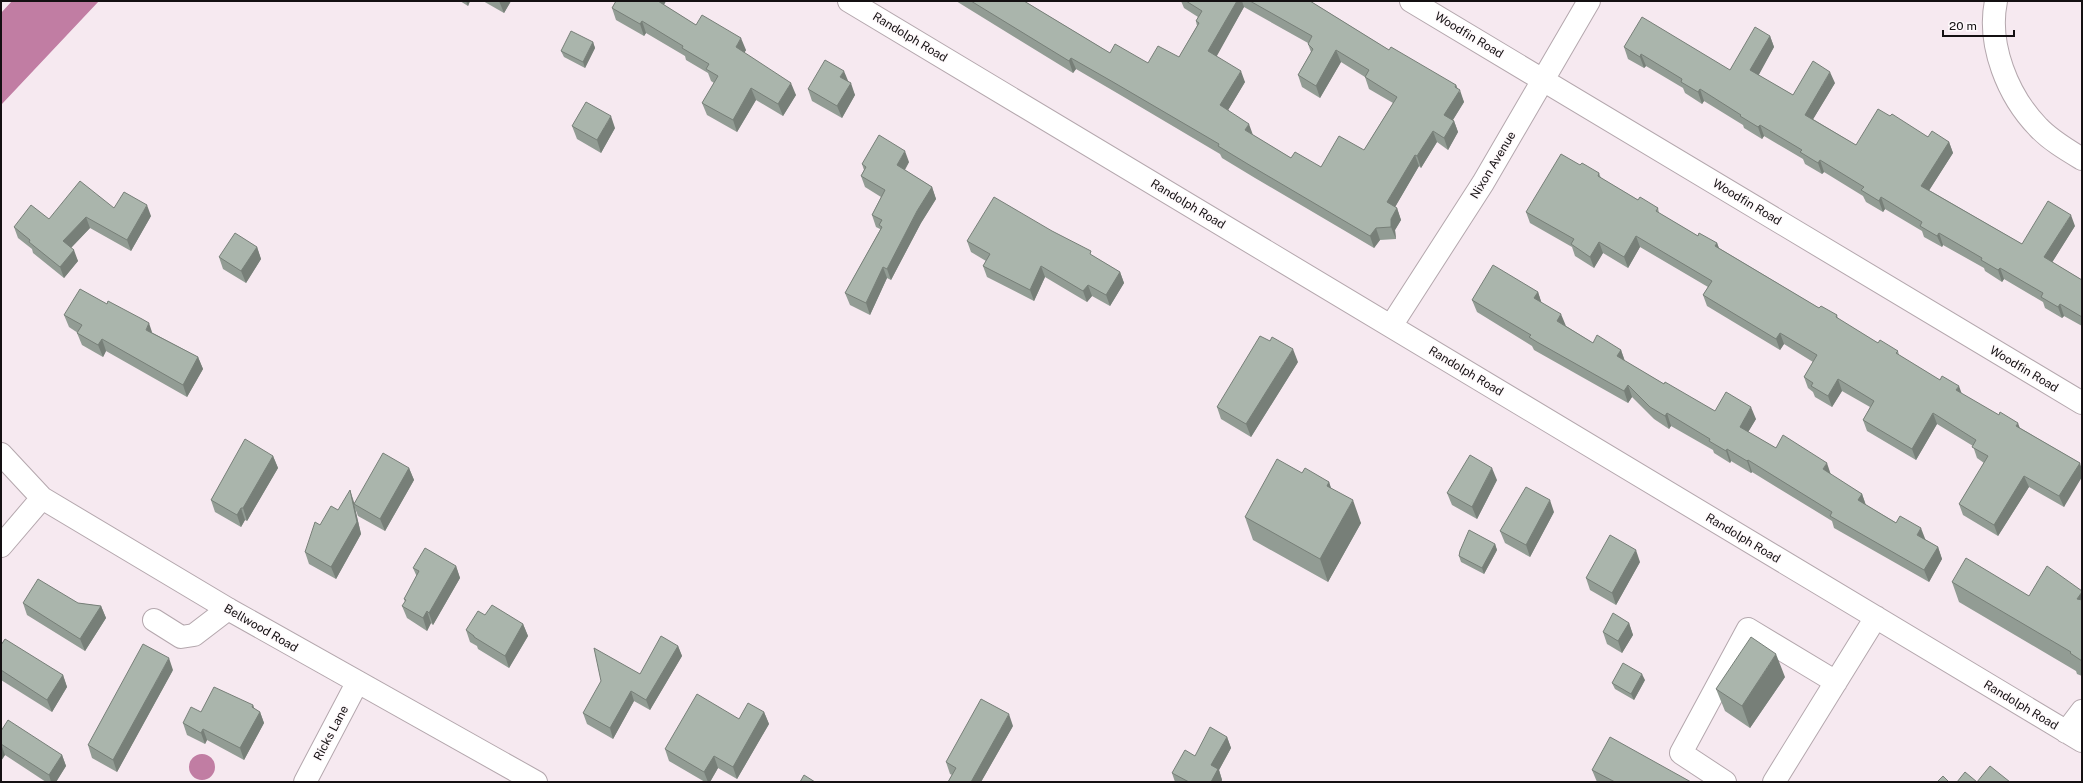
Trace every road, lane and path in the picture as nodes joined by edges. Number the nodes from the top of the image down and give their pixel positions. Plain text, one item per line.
1 (849, 1) edge
2 (1411, 1) edge
3 (1589, 1) edge
4 (1996, 1) edge
5 (1543, 80) junction
6 (2082, 159) edge
7 (1391, 326) junction
8 (2082, 403) edge
9 (1, 454) edge
10 (42, 498) junction
11 (1, 546) edge
12 (228, 609) junction
13 (1876, 617) junction
14 (154, 620) dead end
15 (1836, 682) junction
16 (357, 683) junction
17 (2082, 711) edge
18 (2074, 736) edge
19 (305, 782) edge
20 (536, 782) edge
21 (1725, 782) edge
22 (1774, 782) edge

1 - 7 street, Randolph Road
2 - 5 street, Woodfin Road
3 - 5 street, Nixon Avenue
4 - 6 street
5 - 7 street, Nixon Avenue
5 - 8 street, Woodfin Road
7 - 13 street, Randolph Road
9 - 10 street, Bellwood Road
10 - 11 street
10 - 12 street, Bellwood Road
12 - 14 street
12 - 16 street, Bellwood Road
13 - 15 street
13 - 18 street, Randolph Road
15 - 21 street
15 - 22 street
16 - 19 street, Ricks Lane
16 - 20 street, Bellwood Road
17 - 18 street

